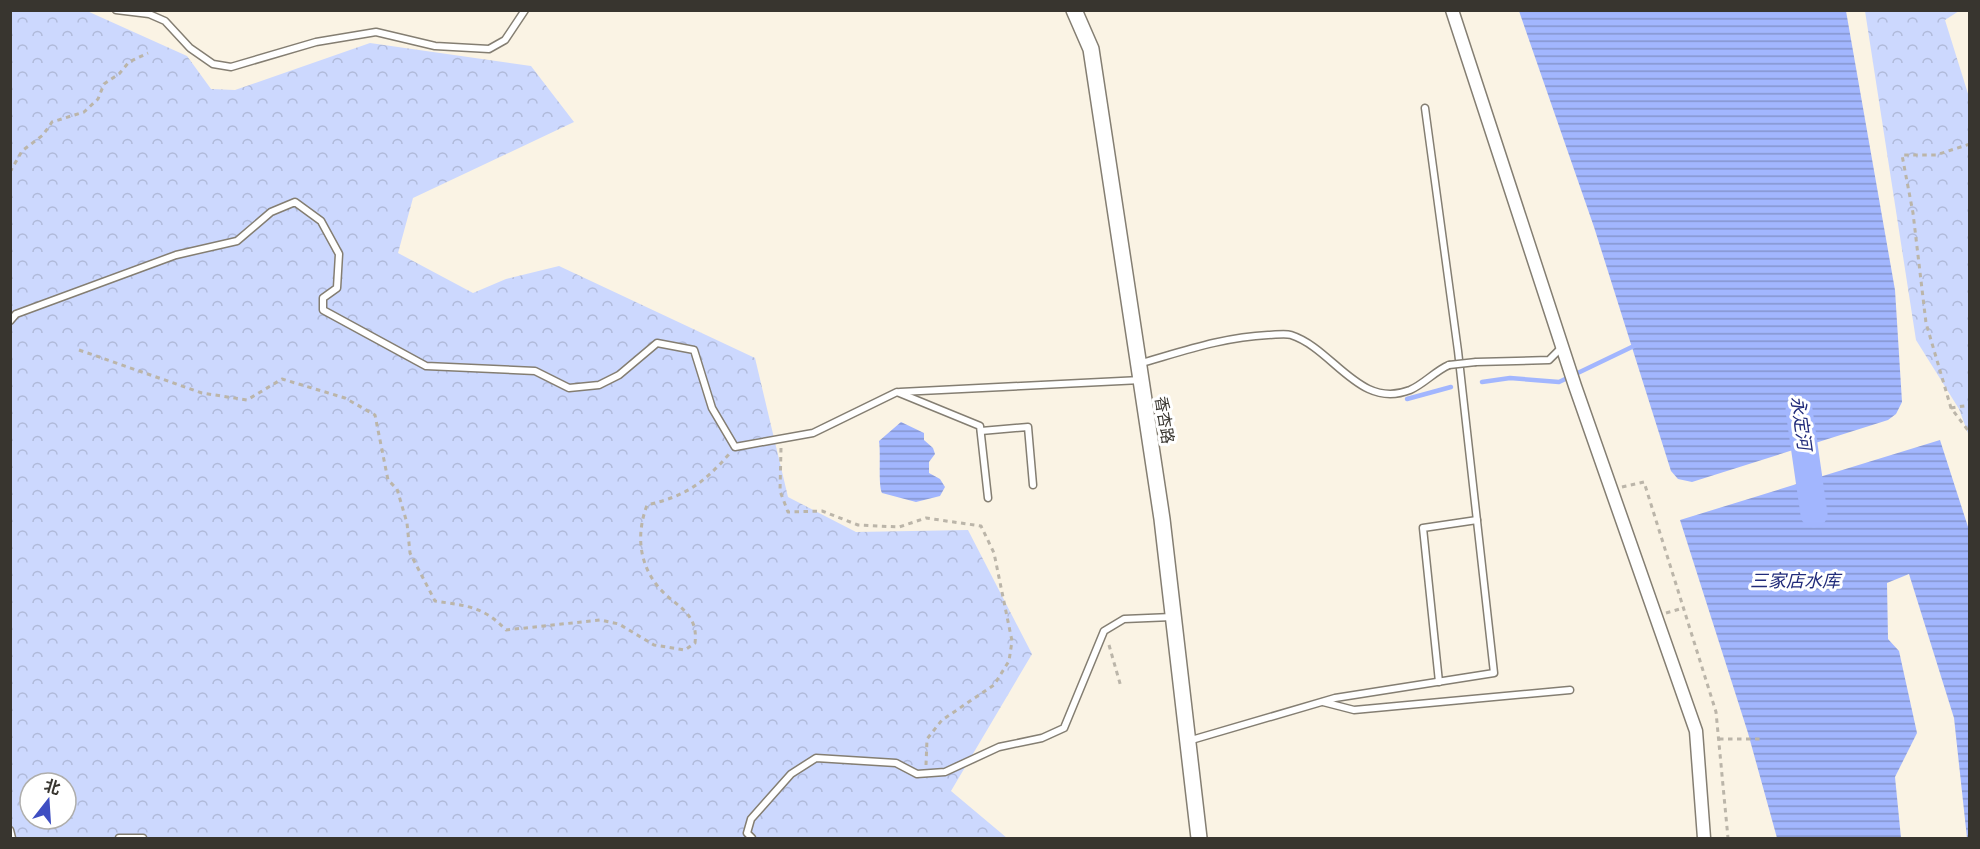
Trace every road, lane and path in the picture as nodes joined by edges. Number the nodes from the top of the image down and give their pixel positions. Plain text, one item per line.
1 (116, 10) edge
2 (525, 10) edge
3 (1074, 10) edge
4 (1452, 10) edge
5 (148, 53) dead end
6 (1425, 108) dead end
7 (1970, 144) edge
8 (10, 172) edge
9 (10, 321) edge
10 (1563, 347) junction
11 (79, 350) dead end
12 (1138, 364) junction
13 (1141, 380) junction
14 (897, 392) junction
15 (1970, 405) edge
16 (1951, 408) junction
17 (981, 431) junction
18 (1970, 433) edge
19 (782, 438) junction
20 (735, 447) junction
21 (1033, 485) dead end
22 (1611, 490) junction
23 (988, 498) dead end
24 (1477, 520) junction
25 (1173, 616) junction
26 (1104, 632) junction
27 (1439, 682) junction
28 (1121, 687) dead end
29 (1570, 690) dead end
30 (1323, 701) junction
31 (1719, 739) junction
32 (1760, 739) dead end
33 (1188, 741) junction
34 (926, 773) junction
35 (10, 830) edge
36 (12, 838) edge
37 (119, 838) edge
38 (143, 838) edge
39 (752, 838) edge
40 (1199, 838) edge
41 (1704, 838) edge
42 (1728, 838) edge

1 - 2 lane
3 - 12 street, 香杏路
4 - 10 street
5 - 8 path
6 - 24 lane
7 - 16 path
9 - 20 lane
10 - 12 lane, bridge
10 - 22 street
11 - 20 path
12 - 13 street, 香杏路
13 - 14 lane
13 - 25 street, 香杏路
14 - 17 lane
14 - 19 lane
15 - 16 path
16 - 18 path
17 - 21 lane
17 - 23 lane
19 - 20 lane
19 - 34 path
22 - 31 path
22 - 41 street
24 - 27 lane
24 - 27 lane
25 - 26 lane
25 - 33 street, 香杏路
26 - 28 path
26 - 34 lane
27 - 30 lane
29 - 30 lane
30 - 33 lane
31 - 32 path
31 - 42 path
33 - 40 street, 香杏路
34 - 39 lane
35 - 36 lane
37 - 38 lane

